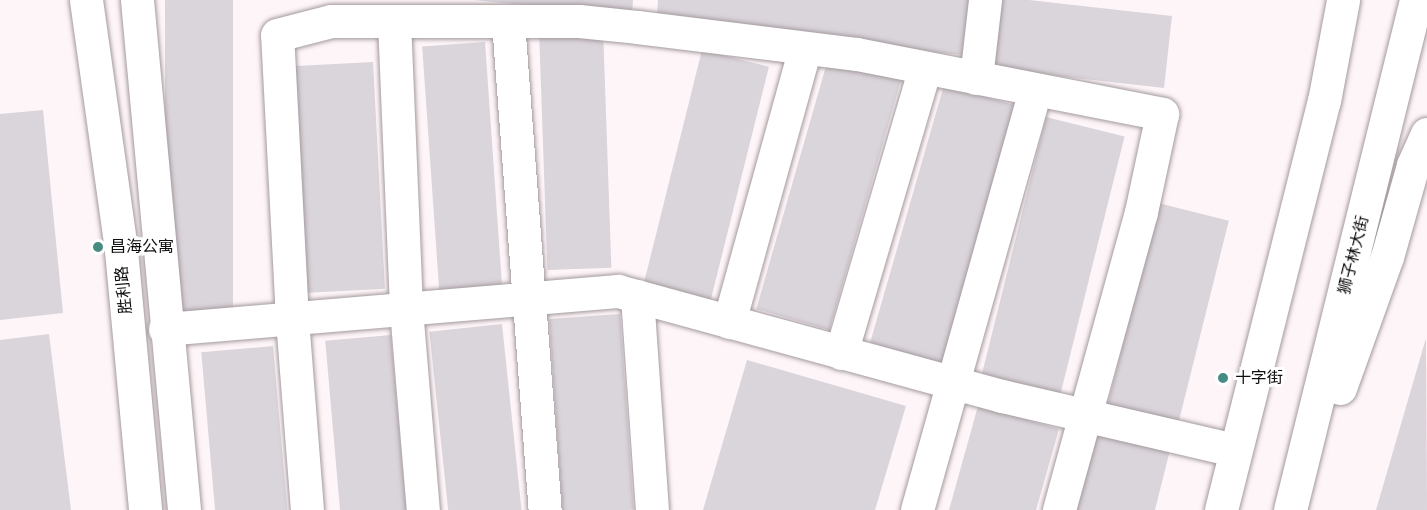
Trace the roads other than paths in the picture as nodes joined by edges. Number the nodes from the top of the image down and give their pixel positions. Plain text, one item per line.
1 (86, 0) edge
2 (137, 0) edge
3 (986, 0) edge
4 (1343, 0) edge
5 (1416, 0) edge
6 (342, 11) edge
7 (394, 21) junction
8 (508, 21) junction
9 (805, 48) junction
10 (925, 68) junction
11 (976, 78) junction
12 (1035, 90) junction
13 (1427, 134) edge
14 (637, 296) junction
15 (530, 299) junction
16 (406, 309) junction
17 (292, 319) junction
18 (729, 322) junction
19 (165, 329) junction
20 (842, 353) junction
21 (953, 383) junction
22 (1086, 416) junction
23 (1234, 450) junction
24 (1294, 496) edge
25 (145, 510) edge
26 (183, 510) edge
27 (307, 510) edge
28 (423, 510) edge
29 (545, 510) edge
30 (652, 510) edge
31 (917, 510) edge
32 (1059, 510) edge
33 (1221, 510) edge

1 - 25 street, 胜利路
2 - 19 street
3 - 11 street
4 - 23 street
5 - 24 street, 狮子林大街
6 - 7 street
6 - 17 street
7 - 8 street
7 - 16 street
8 - 9 street
8 - 15 street
9 - 10 street
9 - 18 street
10 - 11 street
10 - 20 street
11 - 12 street
12 - 21 street
12 - 22 street
13 - 24 street
14 - 15 street
14 - 18 street
14 - 30 street
15 - 16 street
15 - 29 street
16 - 17 street
16 - 28 street
17 - 19 street
17 - 27 street
18 - 20 street
19 - 26 street
20 - 21 street
21 - 22 street
21 - 31 street
22 - 23 street
22 - 32 street
23 - 33 street

